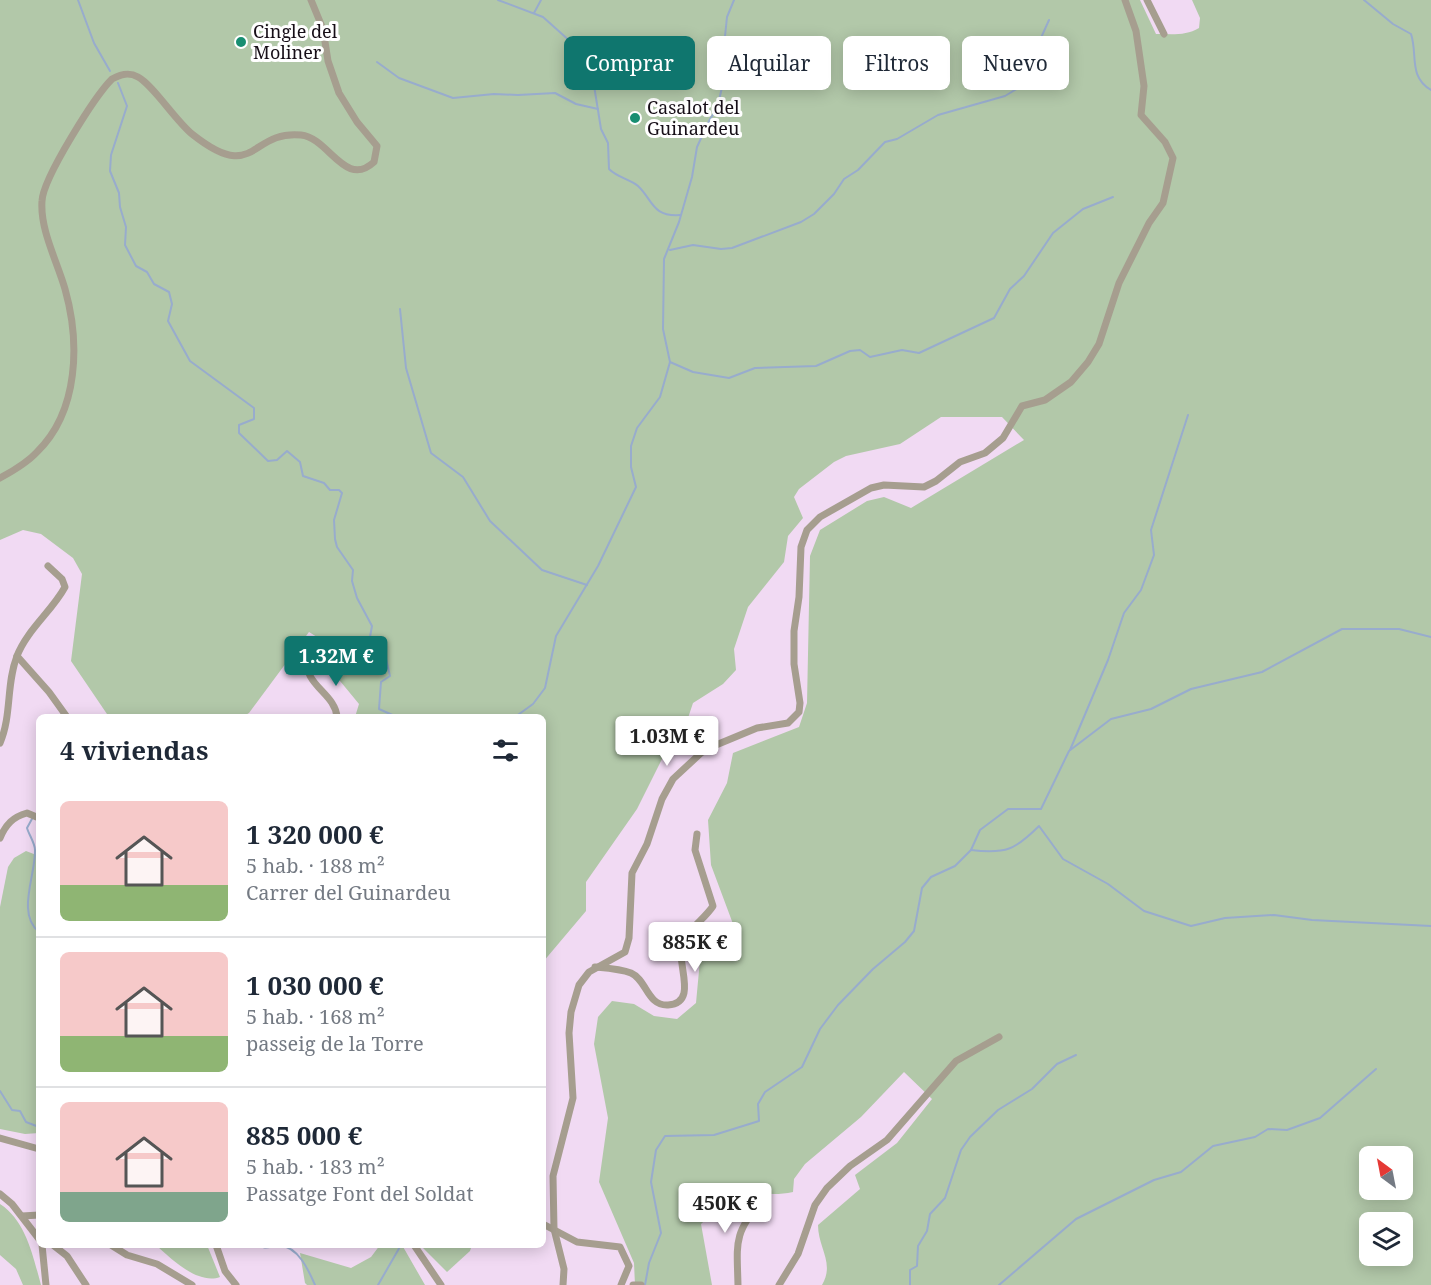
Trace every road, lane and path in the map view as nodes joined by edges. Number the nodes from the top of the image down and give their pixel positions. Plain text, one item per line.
1 (310, 0) edge
2 (1125, 0) edge
3 (1147, 0) edge
4 (1164, 34) dead end
5 (0, 478) edge
6 (48, 566) dead end
7 (17, 656) junction
8 (308, 656) dead end
9 (65, 714) edge
10 (336, 714) edge
11 (0, 743) edge
12 (36, 817) edge
13 (697, 834) dead end
14 (0, 838) edge
15 (595, 967) junction
16 (999, 1037) dead end
17 (0, 1138) edge
18 (36, 1148) edge
19 (0, 1194) edge
20 (762, 1200) dead end
21 (36, 1215) edge
22 (22, 1216) junction
23 (546, 1225) edge
24 (554, 1229) junction
25 (36, 1235) edge
26 (42, 1248) edge
27 (57, 1248) edge
28 (116, 1248) edge
29 (217, 1248) edge
30 (416, 1248) edge
31 (46, 1285) edge
32 (86, 1285) edge
33 (192, 1285) edge
34 (236, 1285) edge
35 (441, 1285) edge
36 (563, 1285) edge
37 (621, 1285) edge
38 (633, 1285) edge
39 (641, 1285) edge
40 (738, 1285) edge
41 (779, 1285) edge

1 - 5 street
2 - 15 street
3 - 4 street
6 - 7 street
7 - 9 street
7 - 11 street
8 - 10 street
12 - 14 street
13 - 15 street
15 - 24 street
16 - 41 street
17 - 18 street
19 - 22 street
20 - 40 street
21 - 22 street
22 - 25 street
23 - 24 street
24 - 36 street
24 - 37 street
26 - 31 street
27 - 32 street
28 - 33 street
29 - 34 street
30 - 35 street
38 - 39 street

